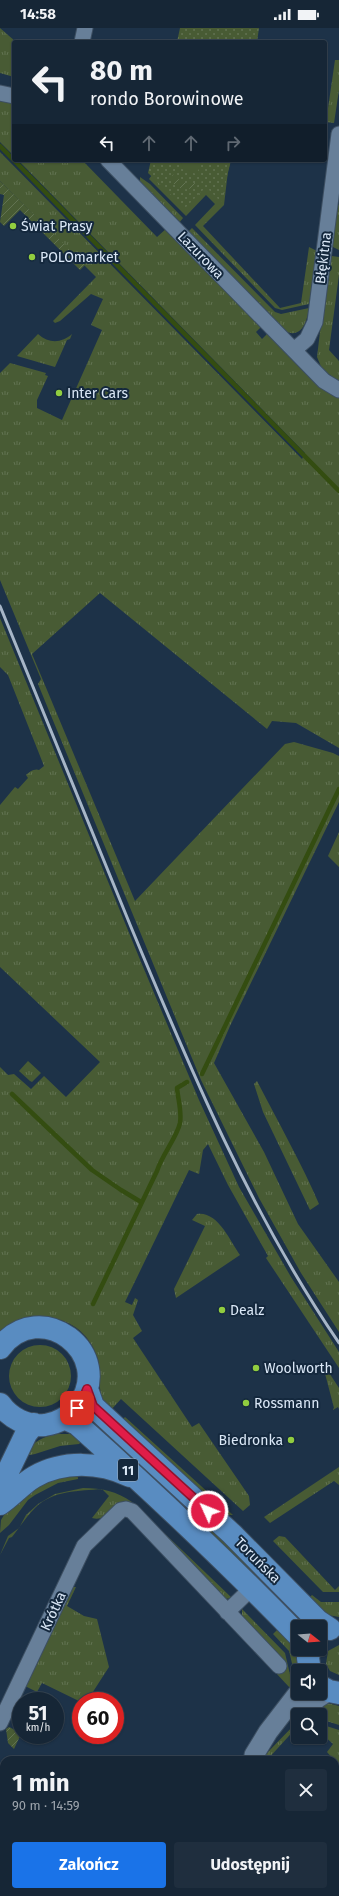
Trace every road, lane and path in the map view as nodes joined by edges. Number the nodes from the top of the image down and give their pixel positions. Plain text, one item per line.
1 (85, 28) edge
2 (82, 40) edge
3 (0, 92) edge
4 (12, 95) edge
5 (339, 134) edge
6 (110, 162) edge
7 (335, 188) edge
8 (294, 350) junction
9 (339, 390) edge
10 (0, 1348) edge
11 (87, 1389) junction
12 (2, 1414) edge
13 (64, 1418) junction
14 (34, 1424) junction
15 (143, 1483) junction
16 (0, 1488) edge
17 (0, 1504) edge
18 (252, 1588) junction
19 (227, 1612) junction
20 (317, 1620) edge
21 (291, 1622) edge
22 (279, 1666) dead end
23 (329, 1690) edge
24 (293, 1700) edge
25 (307, 1708) edge
26 (0, 1723) edge
27 (291, 1723) edge
28 (253, 1756) edge
29 (253, 1756) edge

1 - 2 street
3 - 4 street
5 - 7 street, Błękitna
6 - 8 street, Lazurowa
7 - 8 street, Błękitna
8 - 9 street, Lazurowa
10 - 11 main road, 11
11 - 13 main road, 11
11 - 20 main road, Toruńska / 11
12 - 14 main road, 11
13 - 14 main road, 11
13 - 15 main road, Toruńska / 11
14 - 16 main road
15 - 17 main road
15 - 18 main road, Toruńska / 11
18 - 19 street, Toruńska
18 - 21 main road, Toruńska / 11
19 - 22 street
19 - 26 street, Krótka
23 - 25 street
24 - 29 street
27 - 28 street

